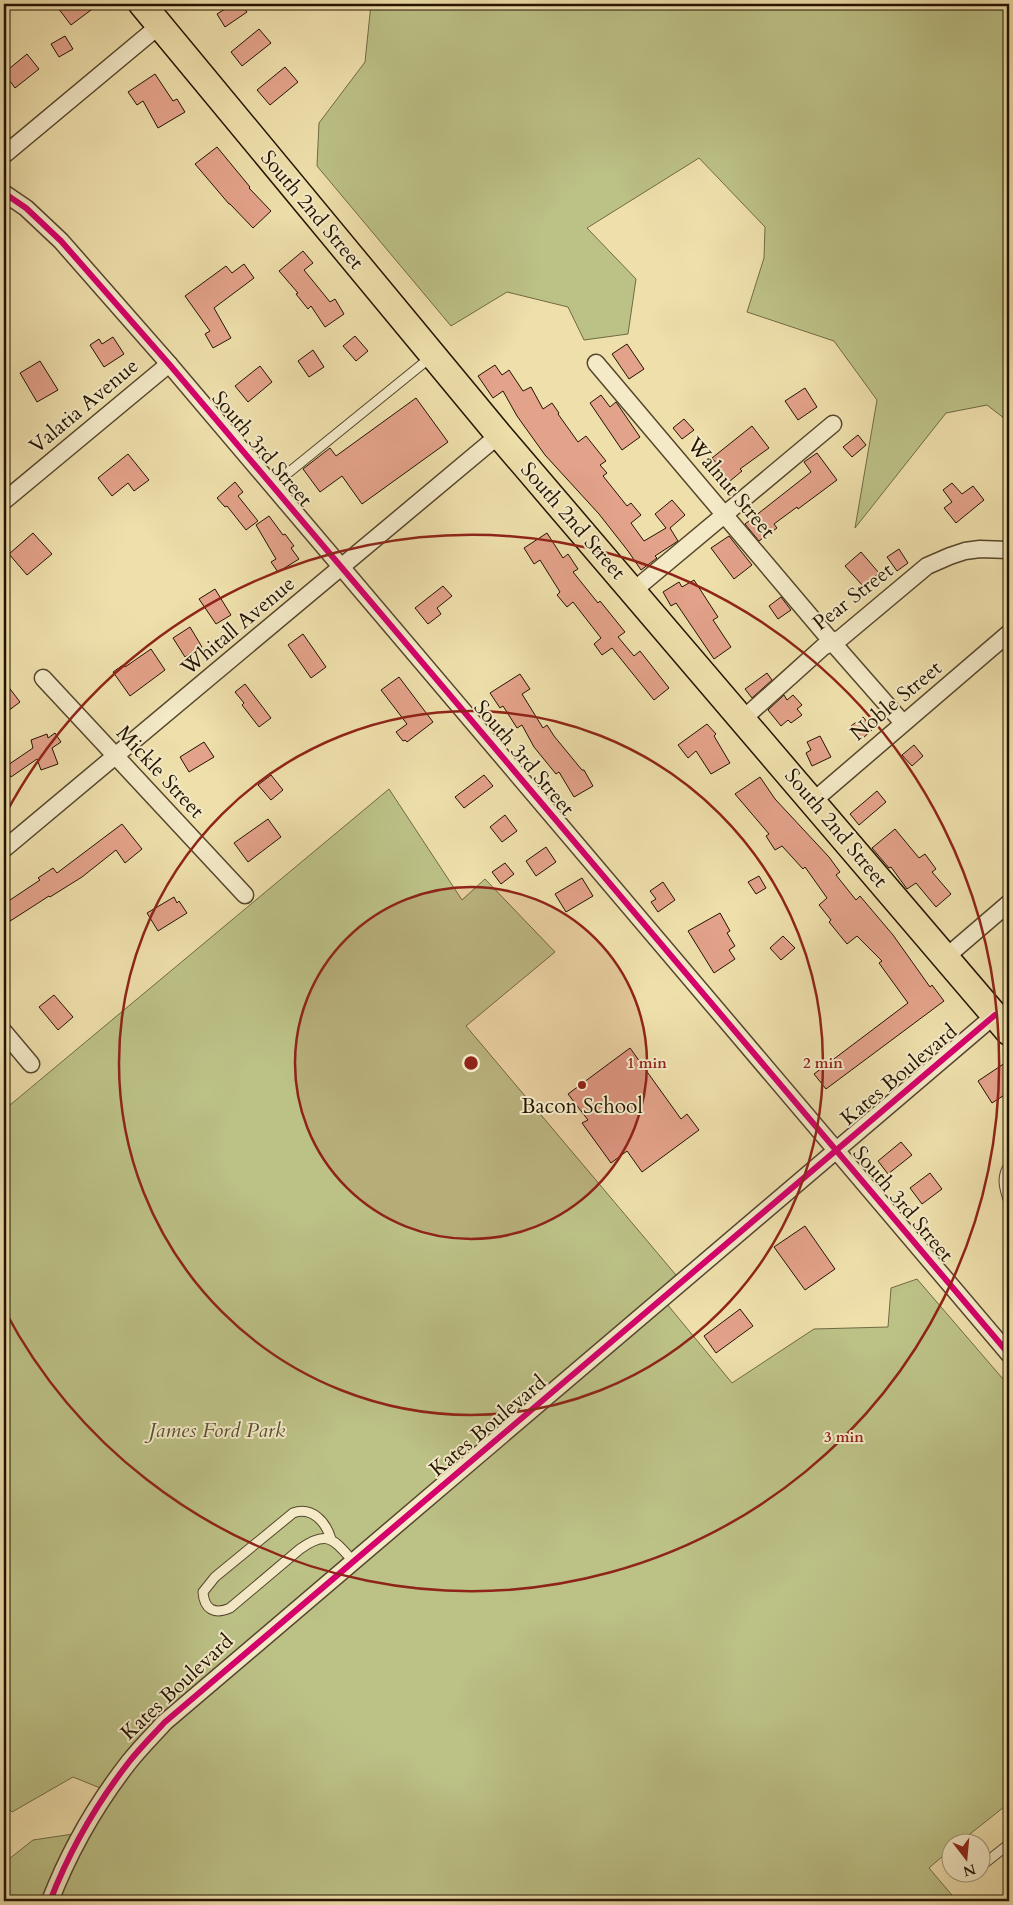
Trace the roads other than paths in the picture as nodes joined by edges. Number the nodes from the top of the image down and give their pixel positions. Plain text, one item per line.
1 (142, 4) edge
2 (160, 25) junction
3 (4, 155) edge
4 (4, 193) edge
5 (433, 355) junction
6 (596, 363) dead end
7 (169, 364) junction
8 (833, 424) dead end
9 (499, 435) junction
10 (272, 486) junction
11 (4, 501) edge
12 (725, 514) junction
13 (1009, 550) edge
14 (341, 567) junction
15 (633, 591) junction
16 (1009, 633) edge
17 (832, 642) junction
18 (43, 678) dead end
19 (743, 719) junction
20 (903, 722) junction
21 (116, 756) junction
22 (812, 802) junction
23 (4, 849) edge
24 (246, 895) dead end
25 (1009, 903) edge
26 (946, 957) junction
27 (1002, 1024) edge
28 (4, 1032) edge
29 (31, 1064) dead end
30 (836, 1150) junction
31 (1009, 1165) edge
32 (1009, 1202) edge
33 (1009, 1354) edge
34 (330, 1539) junction
35 (353, 1561) junction
36 (1009, 1844) edge
37 (990, 1859) edge
38 (50, 1901) edge

1 - 2 main road, South 2nd Street
2 - 3 street
2 - 5 main road, South 2nd Street
4 - 7 street, South 3rd Street
5 - 9 main road, South 2nd Street
5 - 10 lane
6 - 12 street, Walnut Street
7 - 10 street, South 3rd Street
7 - 11 street, Valatia Avenue
8 - 12 street
9 - 14 street, Whitall Avenue
9 - 15 main road, South 2nd Street
10 - 14 street, South 3rd Street
12 - 15 street
12 - 17 street, Walnut Street
13 - 17 street, Pear Street
14 - 21 street, Whitall Avenue
14 - 30 street, South 3rd Street
15 - 19 main road, South 2nd Street
16 - 20 street, Noble Street
17 - 19 street, Pear Street
17 - 20 street, Walnut Street
18 - 21 street, Mickle Street
19 - 22 main road, South 2nd Street
20 - 22 street, Noble Street
21 - 23 street, Whitall Avenue
21 - 24 street, Mickle Street
22 - 26 main road, South 2nd Street
25 - 26 street
26 - 27 main road, South 2nd Street
27 - 30 street, Kates Boulevard
28 - 29 street
30 - 33 street, South 3rd Street
30 - 35 street, Kates Boulevard
31 - 32 lane
34 - 34 lane
34 - 35 lane
35 - 38 street, Kates Boulevard
36 - 37 lane

